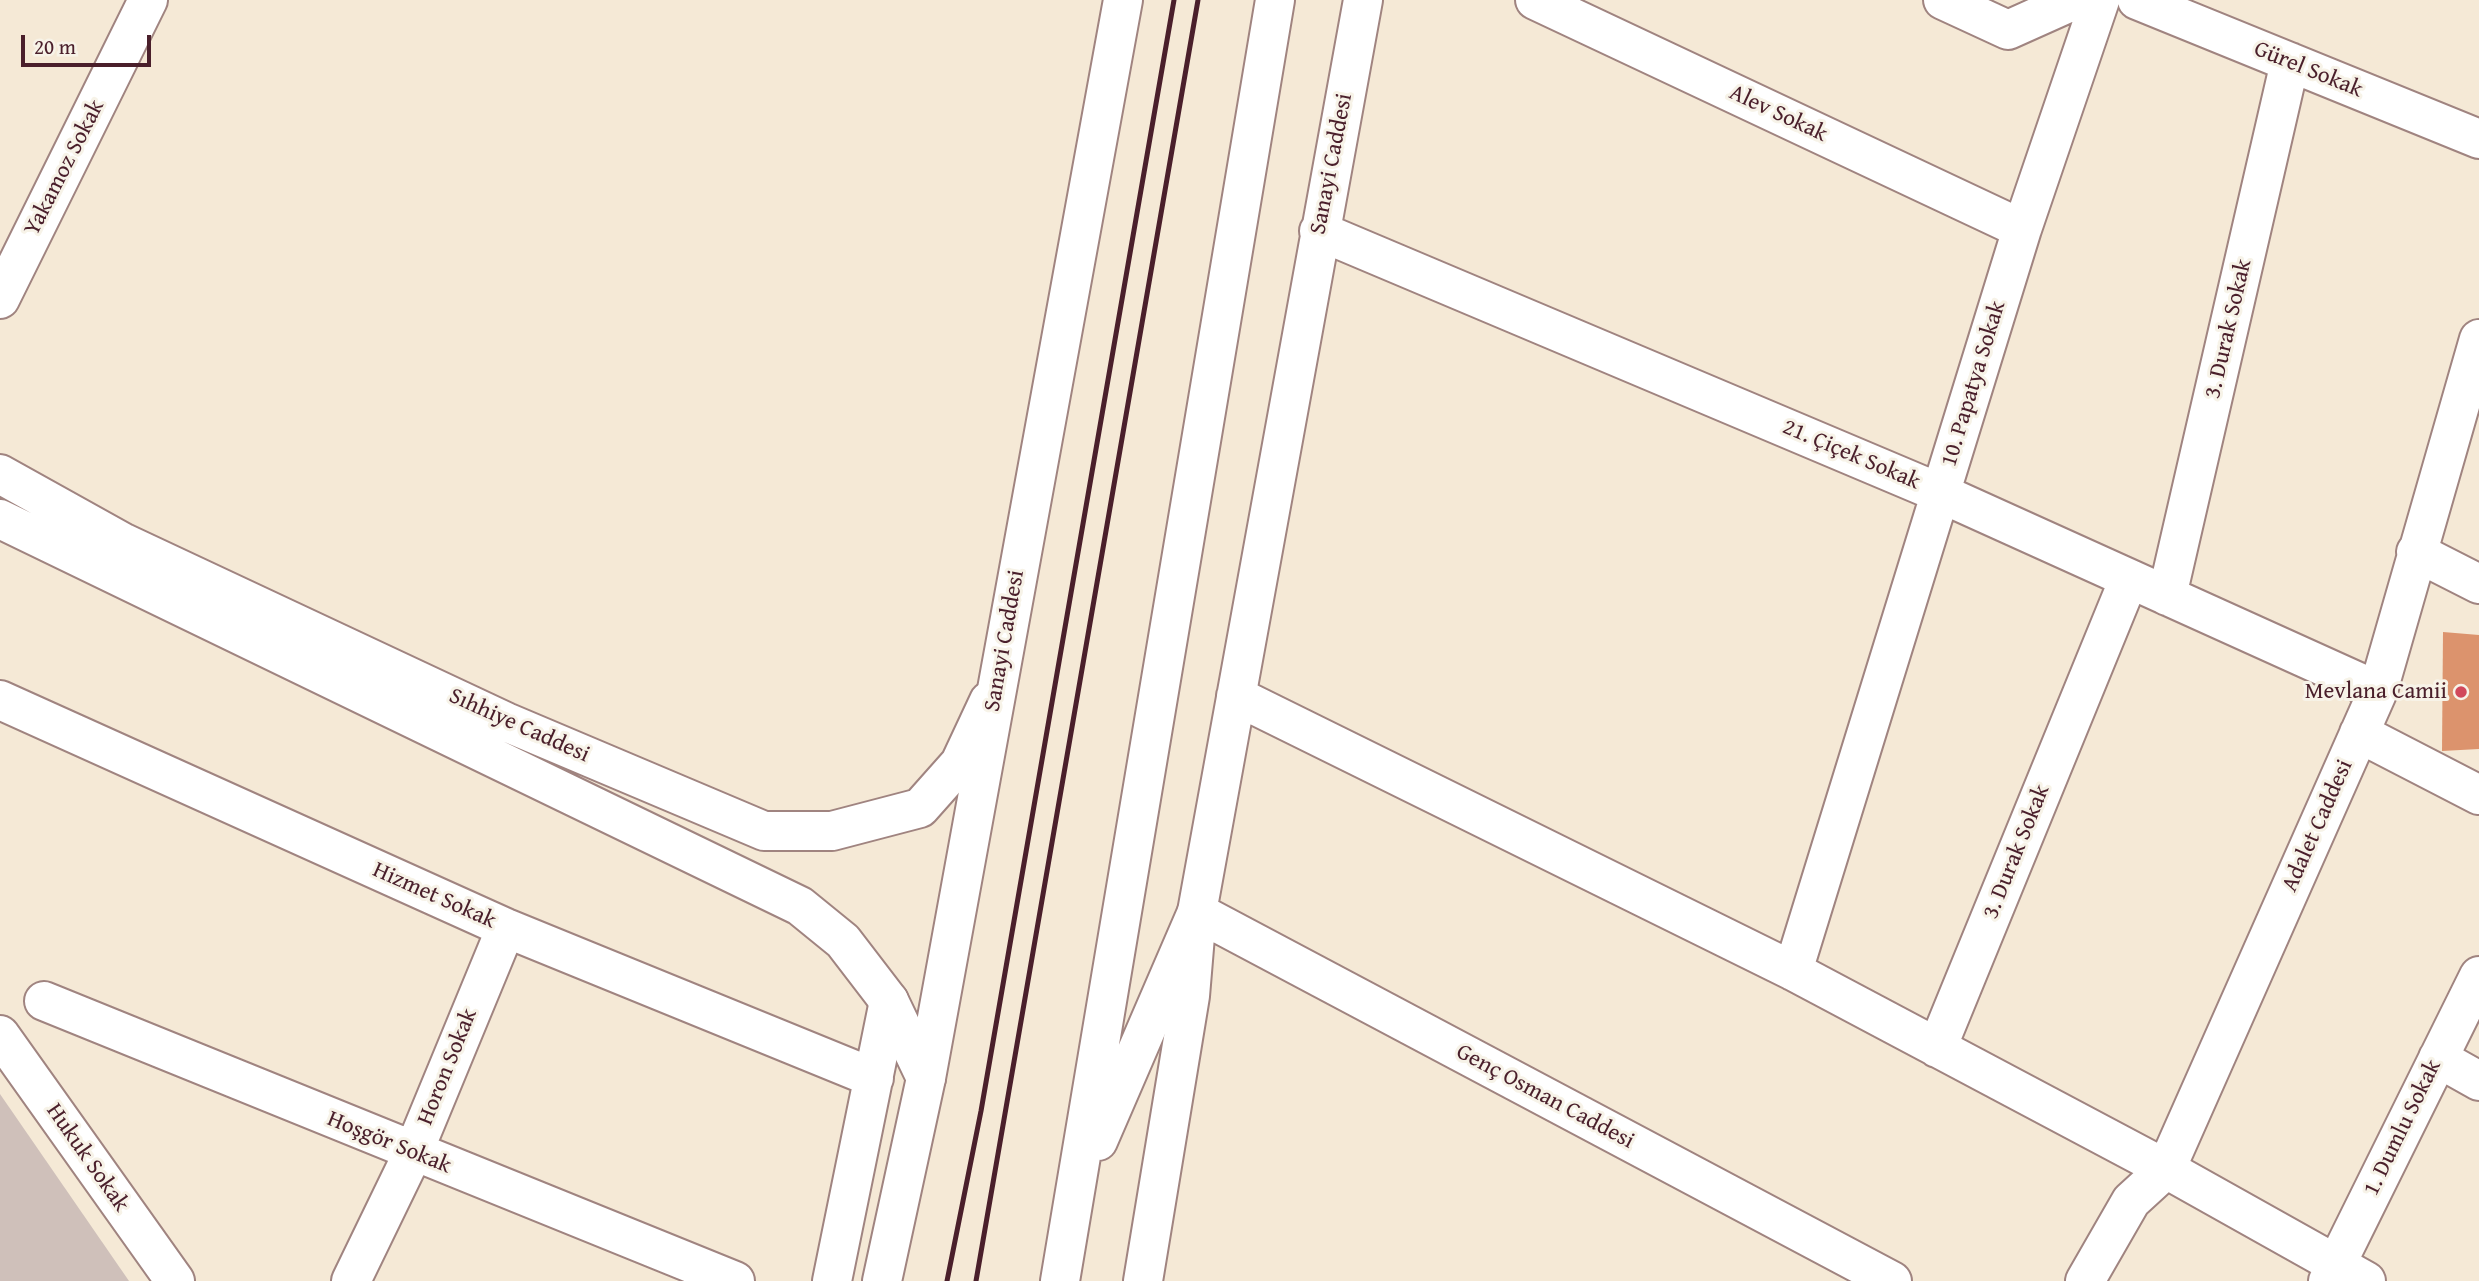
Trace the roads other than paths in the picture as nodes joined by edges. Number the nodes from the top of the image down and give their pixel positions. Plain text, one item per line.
1 (148, 0) edge
2 (1123, 0) edge
3 (1275, 0) edge
4 (1363, 0) edge
5 (1535, 0) edge
6 (1942, 0) edge
7 (2074, 0) edge
8 (2100, 0) edge
9 (2137, 0) edge
10 (2290, 62) junction
11 (2479, 139) edge
12 (2022, 229) junction
13 (1319, 231) junction
14 (0, 299) edge
15 (2479, 339) edge
16 (0, 474) edge
17 (1941, 493) junction
18 (0, 519) edge
19 (2416, 552) junction
20 (2129, 579) junction
21 (2479, 584) edge
22 (2167, 596) junction
23 (998, 680) junction
24 (2378, 691) junction
25 (1236, 696) junction
26 (0, 700) edge
27 (2359, 733) junction
28 (2479, 795) edge
29 (1197, 912) junction
30 (506, 928) junction
31 (1793, 971) junction
32 (2479, 976) edge
33 (44, 1001) dead end
34 (889, 1001) junction
35 (0, 1035) edge
36 (1937, 1048) junction
37 (2438, 1058) junction
38 (874, 1078) junction
39 (926, 1078) junction
40 (2479, 1081) edge
41 (413, 1153) junction
42 (2166, 1169) junction
43 (1075, 1194) junction
44 (1151, 1275) edge
45 (2343, 1275) edge
46 (175, 1281) edge
47 (351, 1281) edge
48 (735, 1281) edge
49 (832, 1281) edge
50 (882, 1281) edge
51 (1060, 1281) edge
52 (1892, 1281) edge
53 (2085, 1281) edge

1 - 14 main road, Yakamoz Sokak
2 - 23 main road, Sanayi Caddesi
3 - 43 main road
4 - 13 main road, Sanayi Caddesi
5 - 12 main road, Alev Sokak
6 - 7 main road
8 - 12 main road, 10. Papatya Sokak
9 - 10 main road, Gürel Sokak
10 - 11 main road, Gürel Sokak
10 - 22 main road, 3. Durak Sokak
12 - 17 main road, 10. Papatya Sokak
13 - 17 main road, 21. Çiçek Sokak
13 - 25 main road, Sanayi Caddesi
15 - 19 main road, Adalet Caddesi
16 - 23 main road, Sıhhiye Caddesi
17 - 20 main road, 21. Çiçek Sokak
17 - 31 main road, 10. Papatya Sokak
18 - 34 main road, Sıhhiye Caddesi
19 - 21 main road
19 - 24 main road, Adalet Caddesi
20 - 22 main road, 21. Çiçek Sokak
20 - 36 main road, 3. Durak Sokak
22 - 24 main road, 21. Çiçek Sokak
23 - 39 main road, Sanayi Caddesi
24 - 27 main road, Adalet Caddesi
25 - 29 main road, Sanayi Caddesi
25 - 31 main road
26 - 30 main road, Hizmet Sokak
27 - 28 main road
27 - 42 main road, Adalet Caddesi
29 - 43 main road
29 - 44 main road, Sanayi Caddesi
29 - 52 main road, Genç Osman Caddesi
30 - 38 main road, Hizmet Sokak
30 - 41 main road, Horon Sokak
31 - 36 main road
32 - 37 main road, 1. Dumlu Sokak
33 - 41 main road, Hoşgör Sokak
34 - 38 main road
34 - 39 main road, Sıhhiye Caddesi
35 - 46 main road, Hukuk Sokak
36 - 42 main road
37 - 40 main road
37 - 45 main road, 1. Dumlu Sokak
38 - 49 main road
39 - 50 main road, Sanayi Caddesi
41 - 47 main road, Horon Sokak
41 - 48 main road, Hoşgör Sokak
42 - 45 main road
42 - 53 main road, Adalet Caddesi
43 - 51 main road

